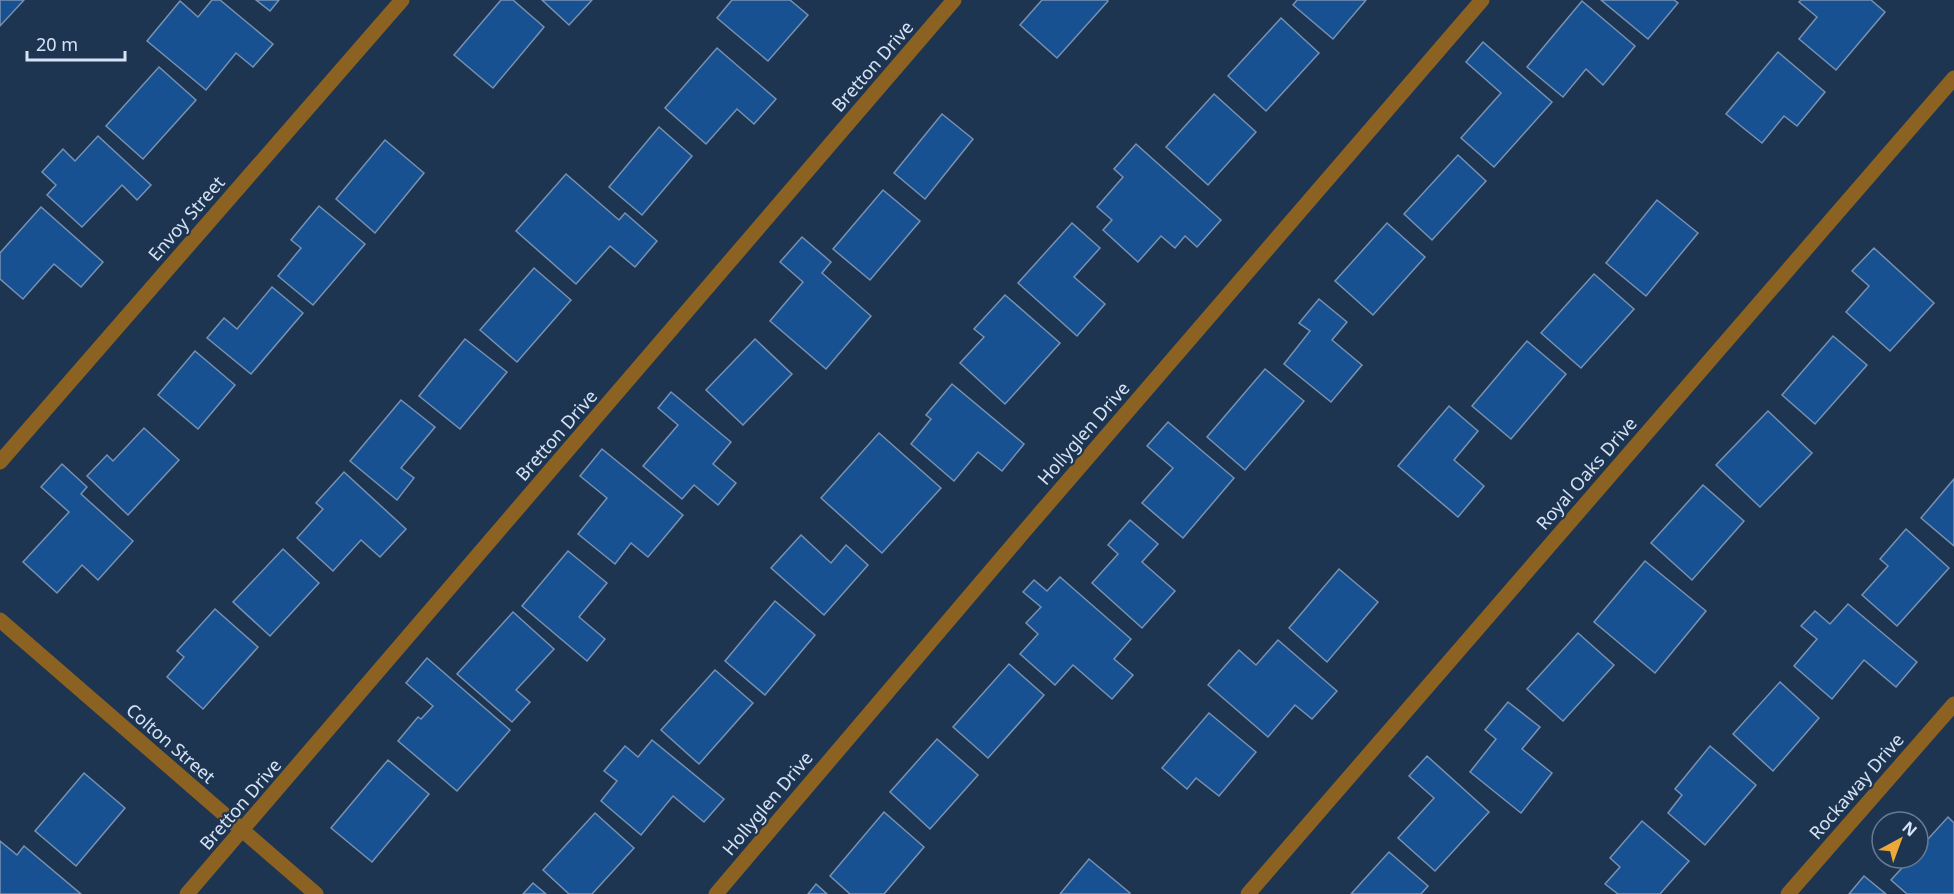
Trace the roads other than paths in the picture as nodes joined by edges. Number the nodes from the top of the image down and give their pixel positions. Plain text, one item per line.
1 (402, 0) edge
2 (954, 0) edge
3 (1482, 0) edge
4 (1954, 78) edge
5 (0, 462) edge
6 (0, 620) edge
7 (1954, 704) edge
8 (243, 831) junction
9 (187, 894) edge
10 (316, 894) edge
11 (716, 894) edge
12 (1248, 894) edge
13 (1788, 894) edge

1 - 5 street, Envoy Street
2 - 8 street, Bretton Drive
3 - 11 street, Hollyglen Drive
4 - 12 street, Royal Oaks Drive
6 - 8 street, Colton Street
7 - 13 street, Rockaway Drive
8 - 9 street, Bretton Drive
8 - 10 street, Colton Street

